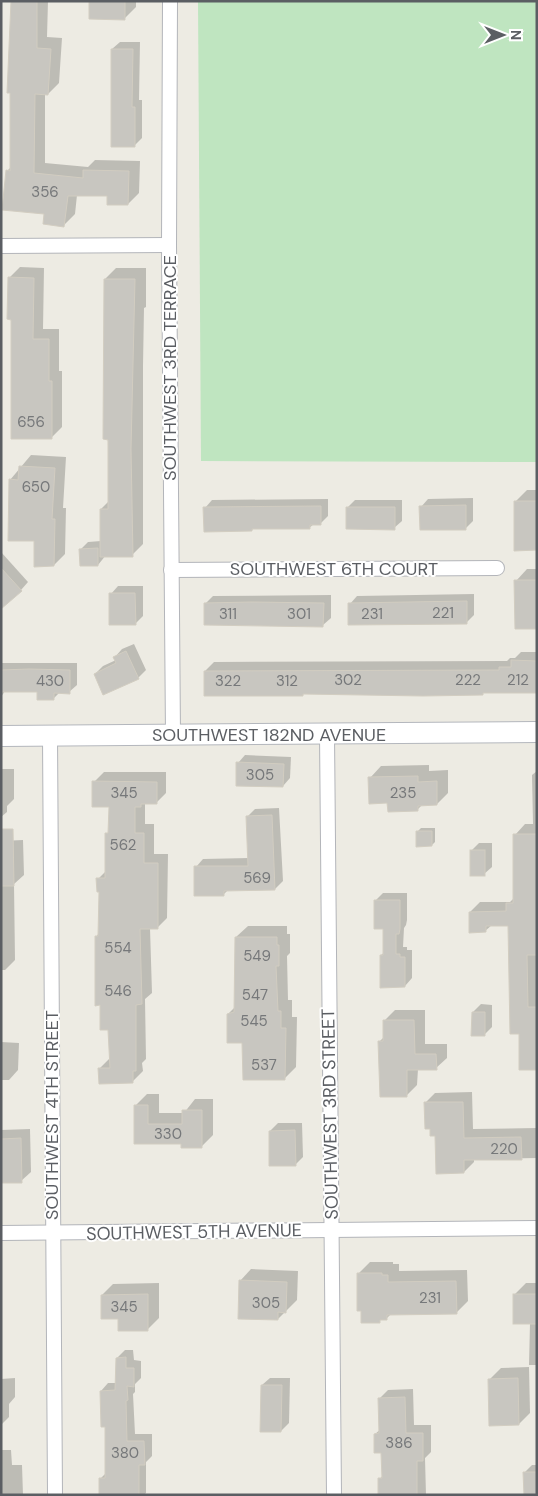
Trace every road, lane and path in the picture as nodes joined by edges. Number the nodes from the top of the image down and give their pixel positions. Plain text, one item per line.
1 (170, 1) edge
2 (169, 245) junction
3 (1, 246) edge
4 (497, 568) dead end
5 (171, 570) junction
6 (537, 732) edge
7 (327, 734) junction
8 (1, 736) edge
9 (50, 736) junction
10 (173, 736) junction
11 (537, 1228) edge
12 (331, 1231) junction
13 (1, 1233) edge
14 (53, 1233) junction
15 (55, 1495) edge
16 (334, 1495) edge

1 - 2 street, SOUTHWEST 3RD TERRACE
2 - 3 street
2 - 5 street, SOUTHWEST 3RD TERRACE
4 - 5 street, SOUTHWEST 6TH COURT
5 - 10 street, SOUTHWEST 3RD TERRACE
6 - 7 street, SOUTHWEST 182ND AVENUE
7 - 10 street, SOUTHWEST 182ND AVENUE
7 - 12 street, SOUTHWEST 3RD STREET
8 - 9 street, SOUTHWEST 182ND AVENUE
9 - 10 street, SOUTHWEST 182ND AVENUE
9 - 14 street, SOUTHWEST 4TH STREET
11 - 12 street, SOUTHWEST 5TH AVENUE
12 - 14 street, SOUTHWEST 5TH AVENUE
12 - 16 street, SOUTHWEST 3RD STREET
13 - 14 street, SOUTHWEST 5TH AVENUE
14 - 15 street, SOUTHWEST 4TH STREET

